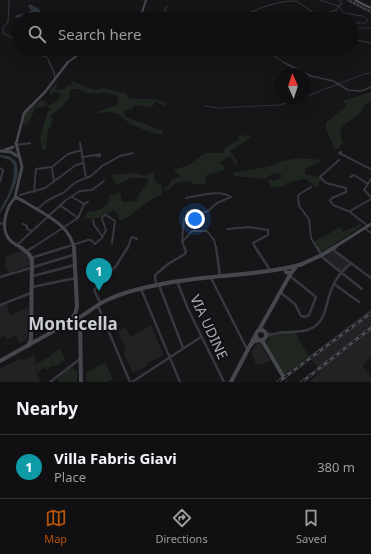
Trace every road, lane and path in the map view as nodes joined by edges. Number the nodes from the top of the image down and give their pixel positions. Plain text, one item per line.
1 (9, 0) edge
2 (146, 0) edge
3 (339, 0) edge
4 (355, 0) edge
5 (167, 6) dead end
6 (371, 8) edge
7 (142, 12) edge
8 (165, 12) edge
9 (252, 12) edge
10 (312, 12) edge
11 (331, 12) edge
12 (12, 38) edge
13 (359, 40) edge
14 (371, 43) edge
15 (43, 56) edge
16 (76, 56) edge
17 (274, 56) edge
18 (55, 79) junction
19 (371, 88) edge
20 (80, 142) dead end
21 (30, 143) dead end
22 (15, 146) junction
23 (82, 150) junction
24 (1, 151) edge
25 (12, 151) junction
26 (341, 152) dead end
27 (133, 153) dead end
28 (17, 154) junction
29 (96, 155) dead end
30 (83, 157) junction
31 (339, 160) dead end
32 (83, 163) junction
33 (52, 167) junction
34 (0, 168) edge
35 (371, 169) edge
36 (350, 177) dead end
37 (86, 178) junction
38 (371, 179) edge
39 (0, 182) edge
40 (54, 182) junction
41 (104, 182) dead end
42 (368, 184) junction
43 (311, 187) dead end
44 (34, 192) junction
45 (18, 195) junction
46 (72, 197) junction
47 (186, 198) dead end
48 (371, 198) edge
49 (88, 202) dead end
50 (84, 204) junction
51 (60, 205) junction
52 (36, 209) junction
53 (349, 211) junction
54 (48, 216) junction
55 (78, 218) junction
56 (93, 220) dead end
57 (1, 223) edge
58 (23, 224) dead end
59 (367, 226) edge
60 (63, 228) junction
61 (227, 229) dead end
62 (32, 231) junction
63 (371, 233) edge
64 (102, 236) junction
65 (137, 239) dead end
66 (182, 242) junction
67 (112, 243) dead end
68 (74, 244) junction
69 (16, 246) junction
70 (332, 249) junction
71 (26, 252) junction
72 (74, 255) junction
73 (321, 256) junction
74 (31, 258) junction
75 (351, 263) junction
76 (75, 265) junction
77 (32, 266) junction
78 (270, 270) junction
79 (341, 272) junction
80 (288, 273) junction
81 (220, 276) junction
82 (32, 277) junction
83 (211, 277) junction
84 (0, 278) edge
85 (76, 278) junction
86 (371, 278) edge
87 (177, 281) junction
88 (157, 284) junction
89 (334, 284) junction
90 (32, 287) junction
91 (141, 289) junction
92 (362, 289) dead end
93 (32, 292) junction
94 (279, 292) junction
95 (359, 302) dead end
96 (99, 304) junction
97 (0, 305) edge
98 (77, 318) junction
99 (262, 336) junction
100 (201, 337) junction
101 (30, 339) junction
102 (36, 341) junction
103 (28, 346) junction
104 (183, 348) junction
105 (248, 350) junction
106 (170, 358) junction
107 (80, 359) junction
108 (0, 361) edge
109 (283, 376) tunnel mouth
110 (50, 382) edge
111 (81, 382) edge
112 (131, 382) edge
113 (180, 382) edge
114 (224, 382) edge
115 (231, 382) edge

1 - 12 street
2 - 7 street
3 - 11 street
4 - 6 main road
5 - 8 street
9 - 10 street
13 - 14 street
15 - 18 street
16 - 18 street
17 - 19 street
18 - 22 street
20 - 23 street
21 - 22 street
22 - 24 street
22 - 25 street
22 - 28 street
23 - 30 street
23 - 33 street
24 - 25 street
24 - 28 street
25 - 28 street
26 - 35 street
27 - 37 street
28 - 45 street
29 - 30 street
30 - 32 street
31 - 53 street
32 - 37 street
32 - 40 street
33 - 40 street
33 - 44 street
34 - 39 street
36 - 42 street
37 - 52 street
38 - 42 street
40 - 44 street
41 - 46 street
42 - 48 street
43 - 73 street
44 - 45 street
45 - 52 street
45 - 57 street
46 - 50 street
46 - 51 street
47 - 66 street
48 - 53 street
49 - 50 street
50 - 55 street
51 - 54 street
51 - 55 street
52 - 54 street
53 - 59 street
54 - 60 street
54 - 62 street
55 - 60 street
56 - 64 street
57 - 69 street
58 - 62 street
59 - 63 street
59 - 70 street
60 - 68 street
60 - 71 street
61 - 78 street
62 - 69 street
64 - 67 street
64 - 68 street
65 - 96 street
66 - 81 street
66 - 88 street
68 - 72 street
68 - 74 street
69 - 71 street
70 - 73 street
70 - 75 street
71 - 74 street
72 - 76 street
72 - 77 street
73 - 79 street
73 - 80 street
74 - 77 street
75 - 79 street
75 - 86 street
76 - 82 street
76 - 85 street
77 - 82 street
77 - 84 street
78 - 80 street
78 - 81 street
79 - 89 street
79 - 92 street
80 - 94 street
80 - 94 street
81 - 83 street
82 - 90 street
83 - 87 street
83 - 105 street
85 - 90 street
85 - 98 street
87 - 88 street
87 - 100 street, VIA UDINE
88 - 91 street
88 - 104 street
89 - 95 street
89 - 99 street
90 - 93 street
91 - 96 street
91 - 106 street
93 - 97 street
93 - 101 street
94 - 99 street
96 - 98 street
96 - 112 street
98 - 102 street
98 - 107 street
99 - 105 street
99 - 109 street
100 - 104 street
100 - 114 street, VIA UDINE
101 - 102 street
101 - 103 street
102 - 103 street
103 - 108 street
104 - 106 street
105 - 115 street
106 - 112 street
106 - 113 street
107 - 110 street
107 - 111 street

